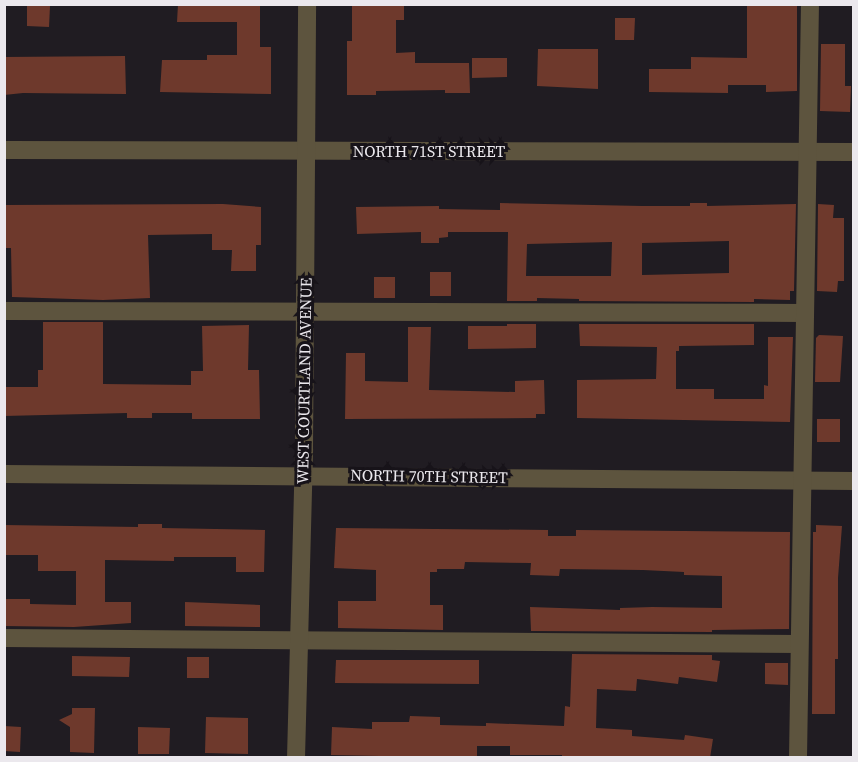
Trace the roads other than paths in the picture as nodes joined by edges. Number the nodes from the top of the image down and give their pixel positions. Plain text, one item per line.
1 (307, 4) edge
2 (810, 4) edge
3 (4, 150) edge
4 (308, 150) junction
5 (854, 152) edge
6 (807, 153) junction
7 (305, 310) junction
8 (4, 311) edge
9 (804, 313) junction
10 (4, 474) edge
11 (303, 475) junction
12 (801, 481) junction
13 (854, 481) edge
14 (4, 638) edge
15 (299, 641) junction
16 (799, 644) junction
17 (296, 758) edge
18 (798, 758) edge

1 - 4 street, WEST COURTLAND AVENUE
2 - 6 street
3 - 4 street, NORTH 71ST STREET
4 - 6 street, NORTH 71ST STREET
4 - 7 street, WEST COURTLAND AVENUE
5 - 6 street, NORTH 71ST STREET
6 - 9 street
7 - 8 street
7 - 9 street
7 - 11 street, WEST COURTLAND AVENUE
9 - 12 street
10 - 11 street, NORTH 70TH STREET
11 - 12 street, NORTH 70TH STREET
11 - 15 street, WEST COURTLAND AVENUE
12 - 13 street, NORTH 70TH STREET
12 - 16 street
14 - 15 street
15 - 16 street
15 - 17 street, WEST COURTLAND AVENUE
16 - 18 street

